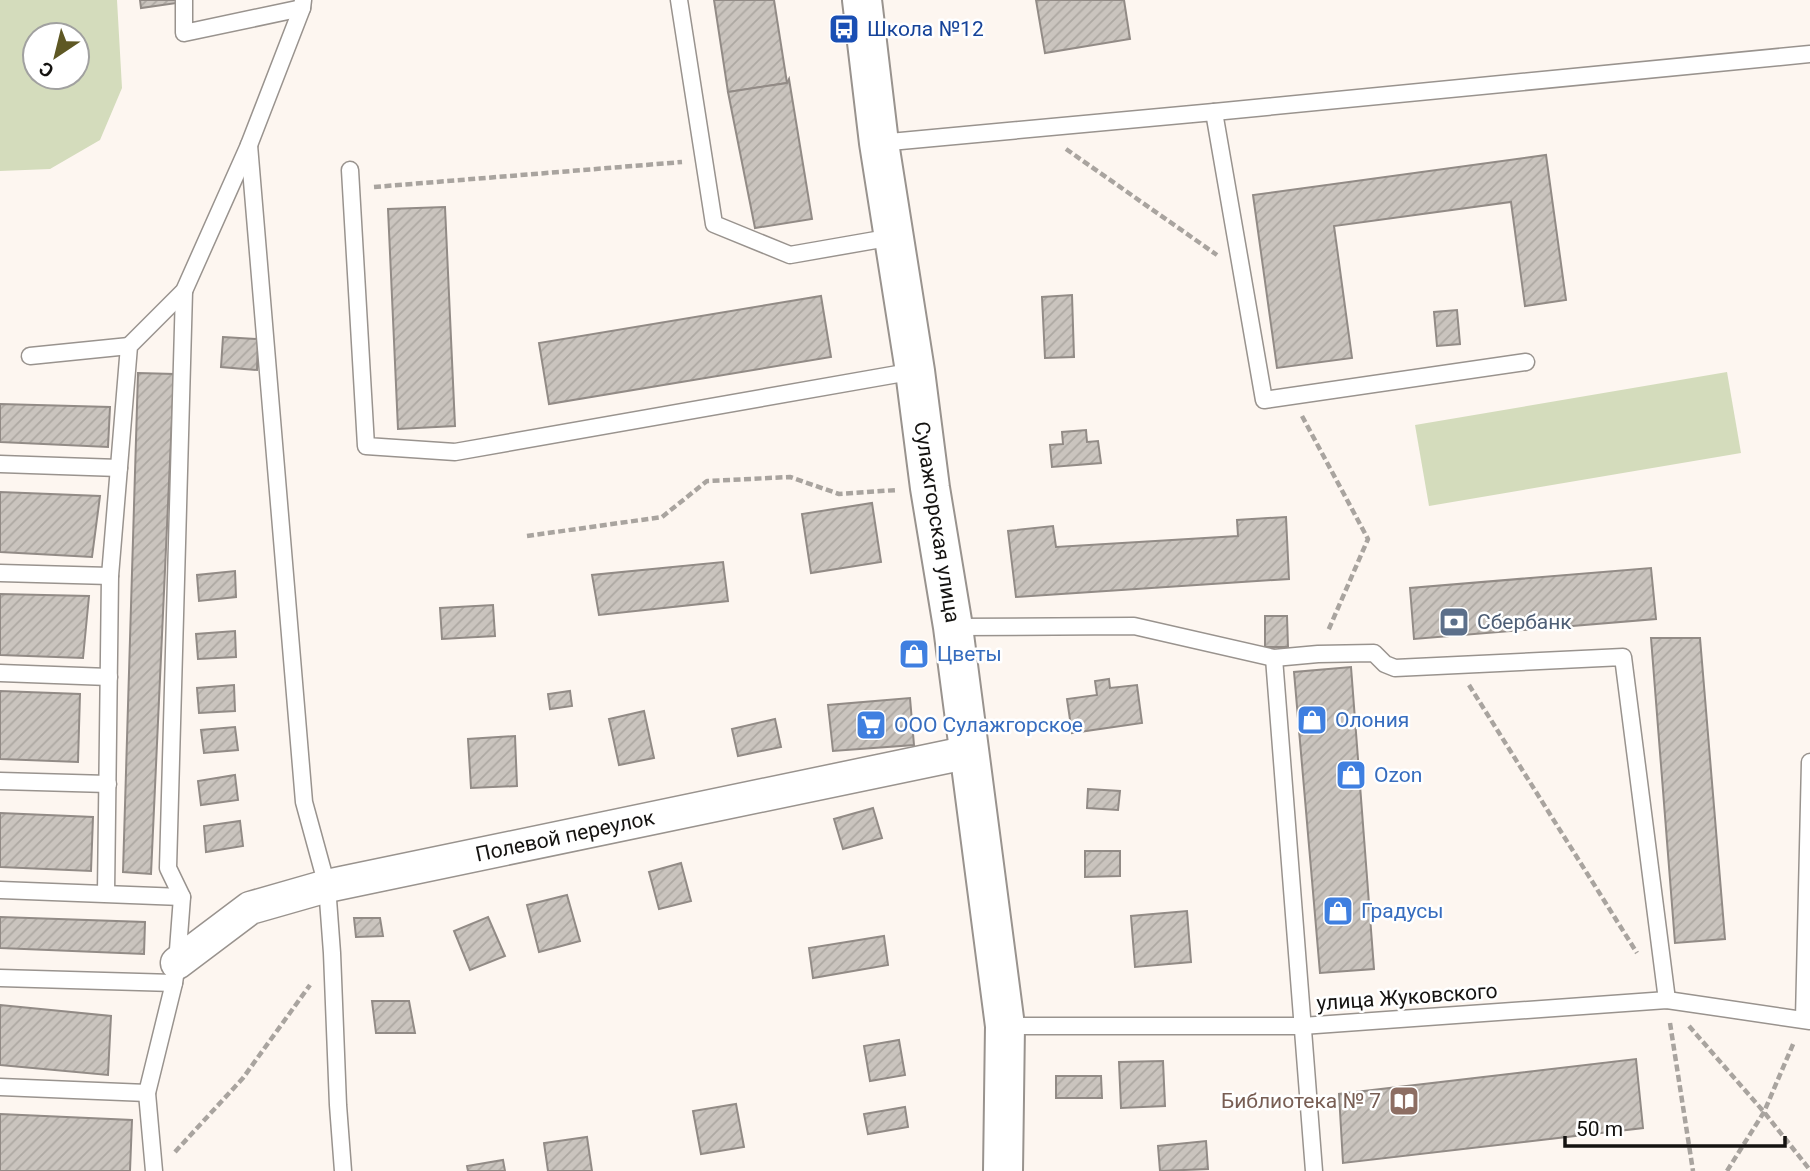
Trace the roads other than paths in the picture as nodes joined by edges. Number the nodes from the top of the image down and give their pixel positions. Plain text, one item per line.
1 (184, 0) edge
2 (679, 0) edge
3 (862, 0) edge
4 (302, 4) edge
5 (1810, 54) edge
6 (1214, 112) junction
7 (879, 143) junction
8 (249, 145) junction
9 (351, 170) dead end
10 (895, 236) junction
11 (184, 291) junction
12 (129, 346) junction
13 (30, 356) dead end
14 (1526, 362) dead end
15 (915, 371) junction
16 (0, 464) edge
17 (119, 468) junction
18 (0, 573) edge
19 (110, 576) junction
20 (953, 627) junction
21 (1275, 658) junction
22 (0, 673) edge
23 (109, 677) junction
24 (970, 752) junction
25 (1810, 762) edge
26 (0, 782) edge
27 (108, 784) junction
28 (327, 886) junction
29 (0, 890) edge
30 (106, 893) junction
31 (182, 897) junction
32 (175, 973) junction
33 (0, 978) edge
34 (1667, 1000) junction
35 (1807, 1020) edge
36 (1005, 1026) junction
37 (1302, 1026) junction
38 (0, 1087) edge
39 (146, 1093) junction
40 (154, 1171) edge
41 (343, 1171) edge
42 (1003, 1171) edge
43 (1314, 1171) edge

1 - 4 lane
2 - 10 lane
3 - 7 main road, Сулажгорская улица
4 - 8 lane
5 - 6 lane
6 - 7 lane
6 - 14 lane
7 - 10 main road, Сулажгорская улица
8 - 11 lane
8 - 28 lane
9 - 15 lane
10 - 15 main road, Сулажгорская улица
11 - 12 lane
11 - 31 lane
12 - 13 lane
12 - 17 lane
15 - 20 main road, Сулажгорская улица
16 - 17 lane
17 - 19 lane
18 - 19 lane
19 - 23 lane
20 - 21 lane
20 - 24 main road, Сулажгорская улица
21 - 34 lane
21 - 37 lane
22 - 23 lane
23 - 27 lane
24 - 28 street, Полевой переулок
24 - 36 main road, Сулажгорская улица
25 - 35 lane
26 - 27 lane
27 - 30 lane
28 - 32 street, Полевой переулок
28 - 41 lane
29 - 30 lane
30 - 31 lane
31 - 32 lane
32 - 33 lane
32 - 39 lane
34 - 35 lane, улица Жуковского
34 - 37 lane, улица Жуковского
36 - 37 lane, улица Жуковского
36 - 42 main road, Сулажгорская улица
37 - 43 lane
38 - 39 lane
39 - 40 lane

